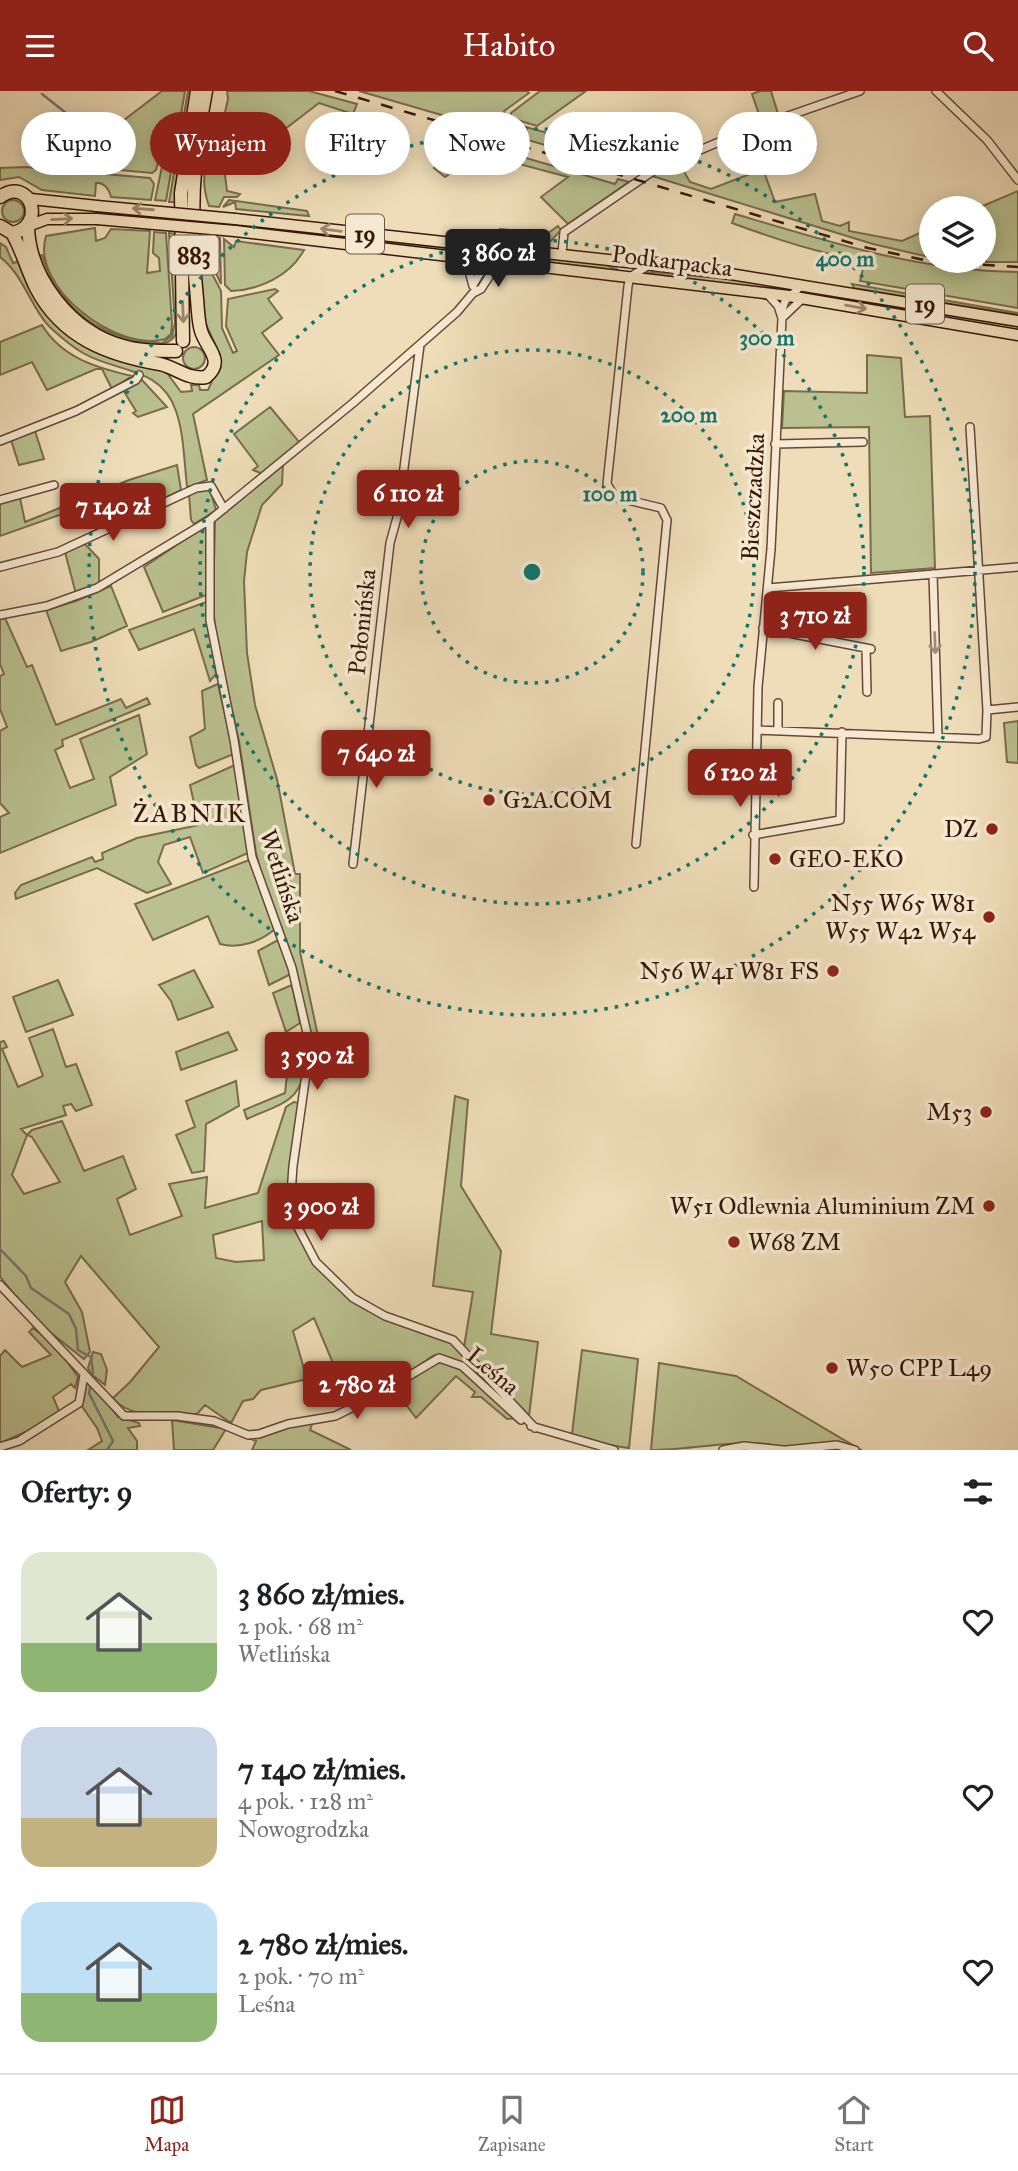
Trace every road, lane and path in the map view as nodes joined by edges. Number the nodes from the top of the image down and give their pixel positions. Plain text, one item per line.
1 (197, 91) edge
2 (206, 91) edge
3 (860, 91) edge
4 (936, 91) edge
5 (1018, 180) edge
6 (0, 196) edge
7 (31, 199) junction
8 (0, 226) edge
9 (28, 226) junction
10 (12, 233) junction
11 (496, 247) junction
12 (562, 253) junction
13 (458, 257) junction
14 (613, 259) junction
15 (492, 260) junction
16 (652, 264) junction
17 (630, 277) junction
18 (805, 284) junction
19 (473, 289) junction
20 (766, 293) junction
21 (789, 296) junction
22 (803, 298) junction
23 (782, 316) junction
24 (1018, 321) edge
25 (1018, 335) edge
26 (420, 344) junction
27 (208, 345) junction
28 (180, 346) junction
29 (177, 370) junction
30 (139, 375) dead end
31 (970, 427) dead end
32 (0, 441) edge
33 (863, 442) dead end
34 (775, 444) junction
35 (54, 485) dead end
36 (0, 501) edge
37 (224, 509) junction
38 (210, 520) junction
39 (0, 567) edge
40 (1018, 567) edge
41 (978, 571) junction
42 (933, 574) junction
43 (768, 589) junction
44 (0, 615) edge
45 (763, 628) junction
46 (867, 692) dead end
47 (778, 703) dead end
48 (1018, 707) edge
49 (987, 710) junction
50 (758, 730) junction
51 (778, 731) junction
52 (842, 733) junction
53 (938, 737) junction
54 (753, 835) junction
55 (636, 844) dead end
56 (353, 864) dead end
57 (754, 887) dead end
58 (0, 1285) edge
59 (86, 1376) junction
60 (535, 1427) junction
61 (0, 1447) edge
62 (614, 1450) edge
63 (723, 1450) edge
64 (785, 1450) edge
65 (855, 1450) edge

1 -> 28 highway, 883
2 - 27 highway, 883
3 - 12 street
4 - 5 street
6 - 7 highway, 19
7 - 9 highway
11 -> 7 main road, Podkarpacka / 19, bridge
8 - 10 highway
9 - 10 highway, 19
9 -> 13 main road, Podkarpacka / 19, bridge
9 - 28 highway
10 - 29 highway, 883
11 - 12 main road, Podkarpacka / 19
11 - 15 street
12 - 14 main road, Podkarpacka / 19
13 - 15 main road, Podkarpacka / 19
13 - 19 street
14 - 16 main road, Podkarpacka / 19
14 - 17 street
15 - 17 main road, Podkarpacka / 19
15 - 19 street
16 - 17 street
16 - 18 main road, Podkarpacka / 19
17 - 20 main road, Podkarpacka / 19
17 - 55 street
18 - 21 street
18 - 24 main road, Podkarpacka / 19
19 - 26 street
20 - 21 main road, Podkarpacka / 19
20 - 23 street
21 - 22 main road, Podkarpacka / 19
21 - 23 street, Bieszczadzka
22 - 23 street
22 -> 25 main road, Podkarpacka / 19
23 - 34 street, Bieszczadzka
26 - 37 street
26 - 56 street, Połonińska
27 - 28 highway
27 - 29 highway, 883
28 - 29 highway, 883
30 - 32 street
31 - 41 street
33 - 34 street
34 - 43 street, Bieszczadzka
35 - 36 street
37 - 38 street
37 - 39 street
38 - 44 street
38 - 60 street, Wetlińska
40 - 41 street
41 - 42 street
41 - 49 street
42 - 43 street
42 -> 53 street
43 - 45 street, Bieszczadzka
45 - 46 street
45 - 50 street, Bieszczadzka
47 - 51 street
48 - 49 street
49 - 53 street
50 - 51 street
50 - 54 street, Bieszczadzka
51 - 52 street
52 - 53 street
52 - 54 street
54 - 57 street, Bieszczadzka
58 - 59 street, Leśna
59 - 60 street, Leśna
59 - 61 street
60 - 62 street, Leśna
63 - 64 street
64 - 65 street

